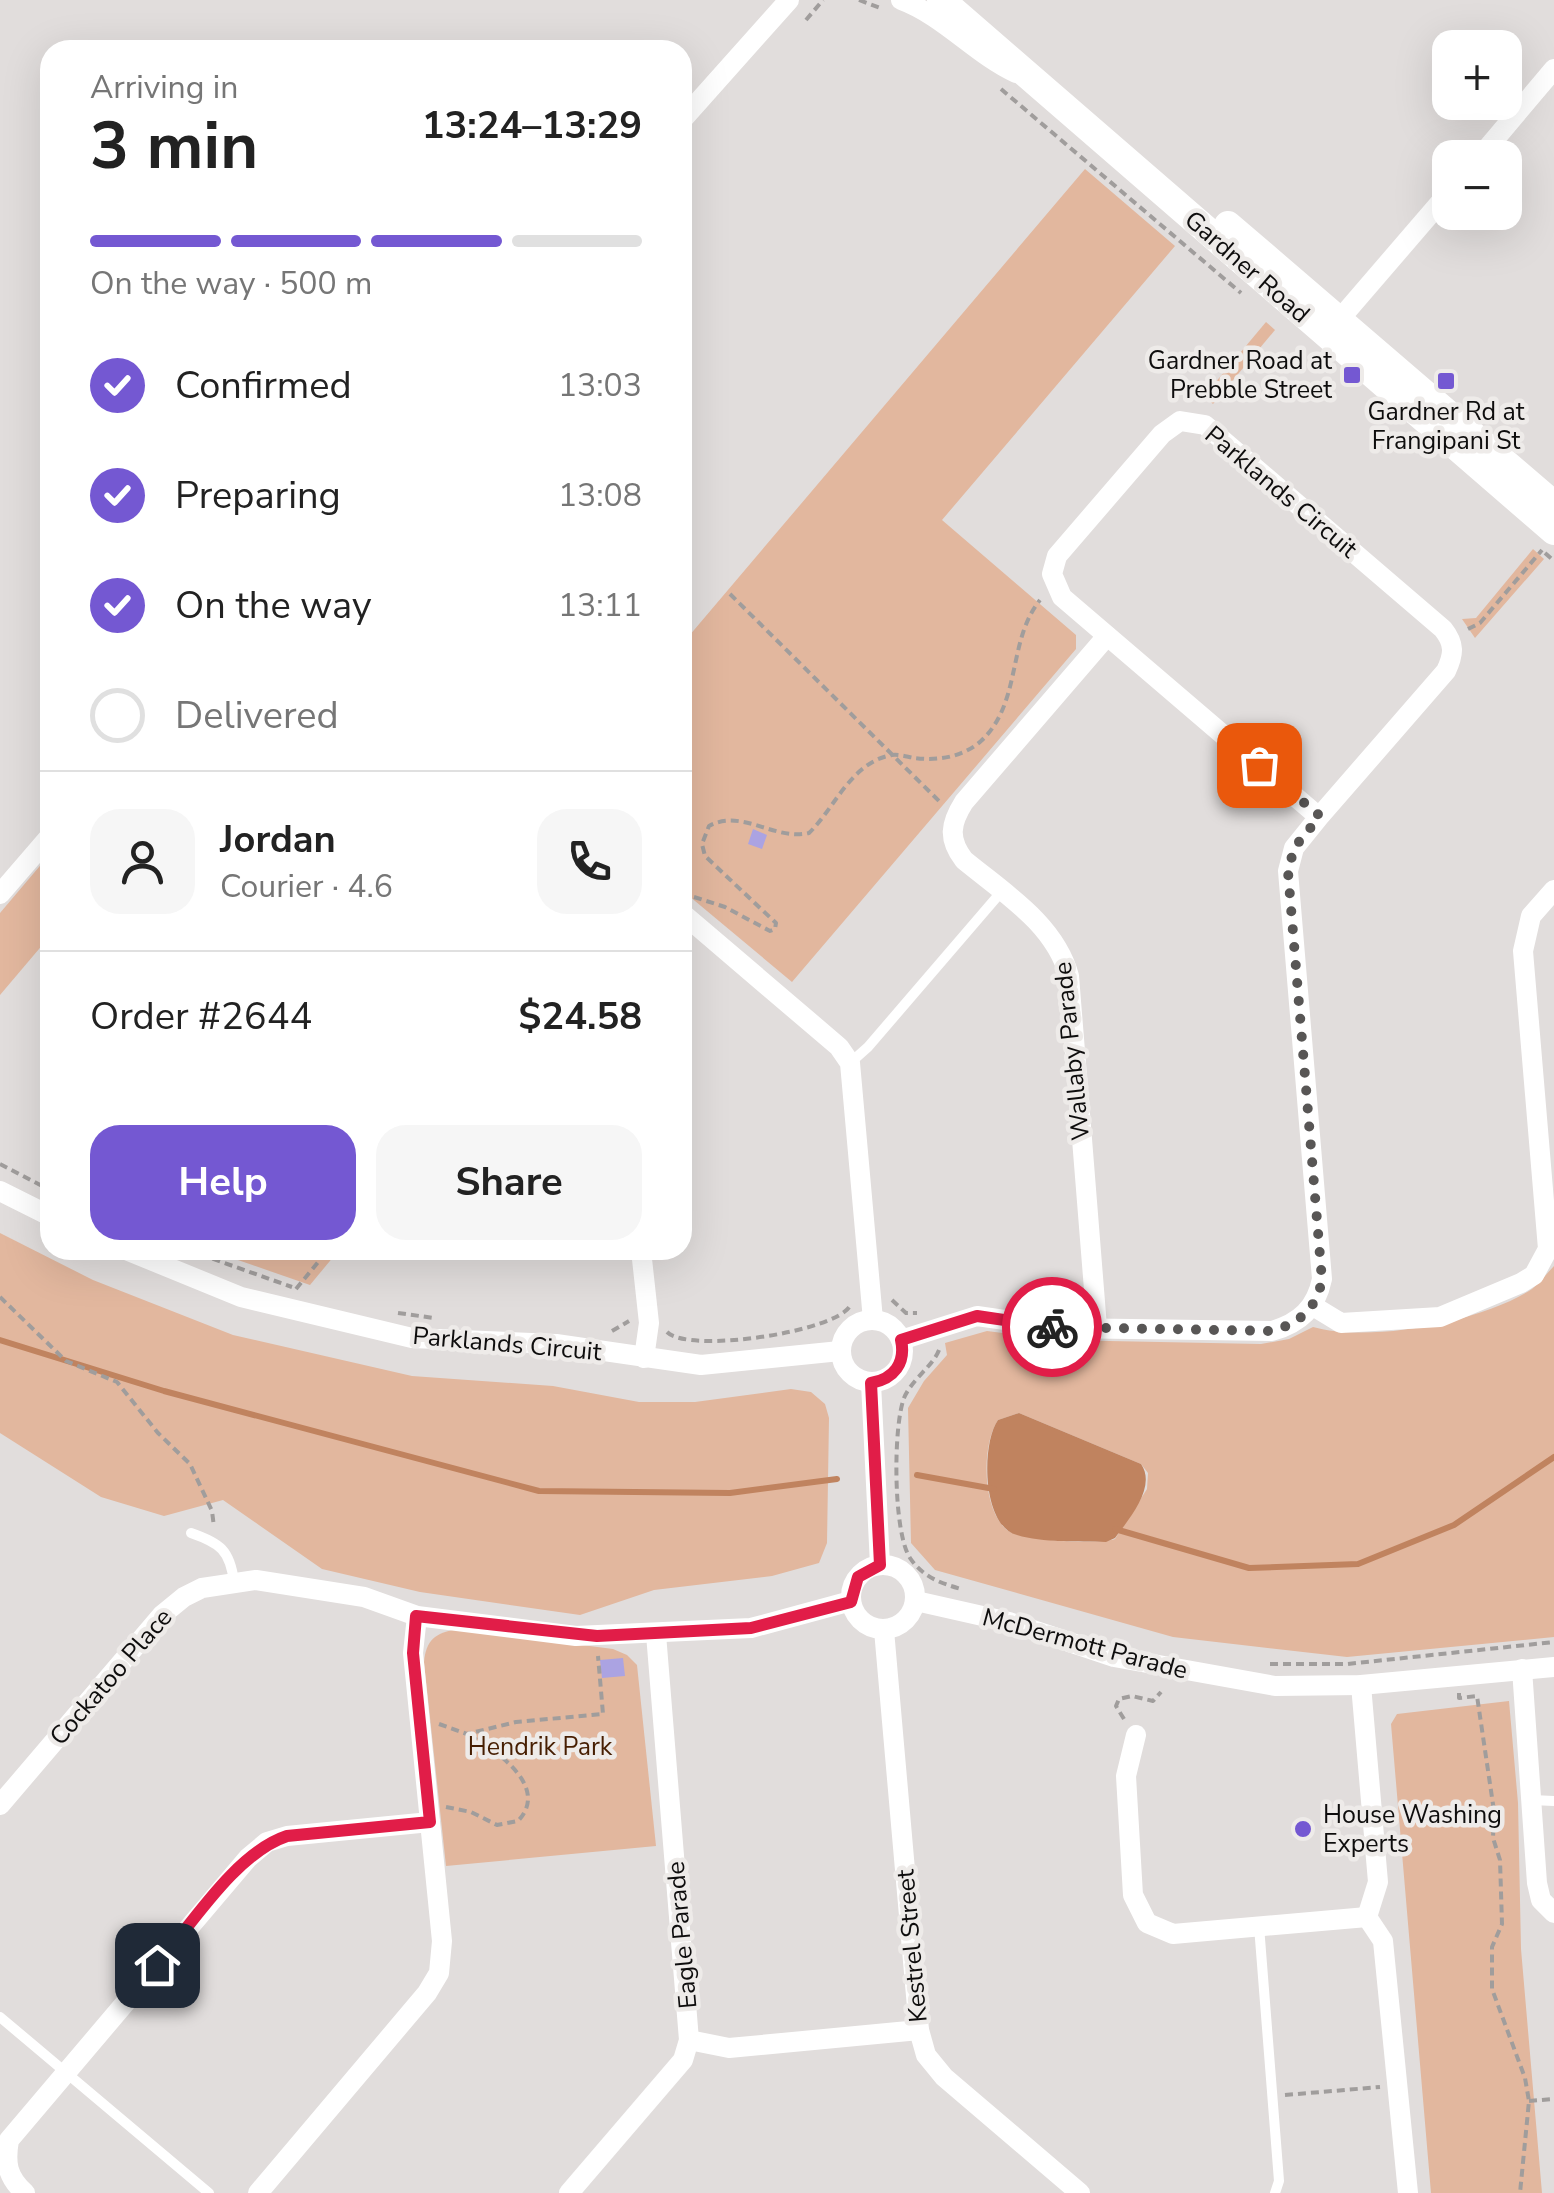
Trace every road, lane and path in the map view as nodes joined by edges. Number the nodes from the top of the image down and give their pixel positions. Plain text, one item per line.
1 (789, 0) edge
2 (823, 0) edge
3 (859, 0) edge
4 (941, 0) edge
5 (964, 0) edge
6 (893, 5) edge
7 (806, 20) dead end
8 (1554, 70) edge
9 (992, 82) dead end
10 (1036, 82) junction
11 (692, 109) edge
12 (1494, 140) edge
13 (1432, 212) edge
14 (1245, 296) dead end
15 (1339, 320) junction
16 (1554, 505) edge
17 (1548, 541) edge
18 (1554, 560) edge
19 (1055, 588) junction
20 (730, 594) dead end
21 (1107, 636) junction
22 (1450, 637) junction
23 (894, 754) junction
24 (956, 816) junction
25 (1320, 816) junction
26 (40, 848) edge
27 (1554, 890) edge
28 (1002, 891) junction
29 (0, 894) edge
30 (692, 899) edge
31 (692, 920) edge
32 (850, 1063) junction
33 (0, 1164) edge
34 (40, 1185) edge
35 (0, 1191) edge
36 (40, 1211) edge
37 (1551, 1250) edge
38 (150, 1260) edge
39 (216, 1260) edge
40 (320, 1260) edge
41 (642, 1260) edge
42 (296, 1289) junction
43 (314, 1293) dead end
44 (870, 1293) junction
45 (0, 1297) edge
46 (1313, 1306) junction
47 (384, 1309) dead end
48 (446, 1320) dead end
49 (873, 1320) junction
50 (649, 1324) junction
51 (1098, 1327) junction
52 (934, 1329) junction
53 (611, 1332) dead end
54 (901, 1340) junction
55 (840, 1352) junction
56 (644, 1358) junction
57 (871, 1383) junction
58 (190, 1532) dead end
59 (216, 1541) junction
60 (880, 1565) junction
61 (234, 1582) junction
62 (974, 1593) dead end
63 (916, 1601) junction
64 (851, 1602) junction
65 (416, 1616) junction
66 (884, 1630) junction
67 (656, 1634) junction
68 (597, 1636) junction
69 (1554, 1642) edge
70 (1454, 1652) junction
71 (1262, 1664) dead end
72 (1554, 1667) edge
73 (1522, 1669) junction
74 (1457, 1675) junction
75 (1361, 1684) junction
76 (1161, 1692) dead end
77 (421, 1723) junction
78 (467, 1734) junction
79 (1136, 1735) joint
80 (428, 1798) junction
81 (1531, 1800) junction
82 (1554, 1801) edge
83 (0, 1805) edge
84 (430, 1822) junction
85 (1554, 1913) edge
86 (1367, 1917) junction
87 (1259, 1926) junction
88 (0, 2017) edge
89 (918, 2030) junction
90 (689, 2040) junction
91 (66, 2073) junction
92 (1397, 2086) junction
93 (1275, 2096) junction
94 (1554, 2099) edge
95 (1528, 2101) junction
96 (25, 2193) edge
97 (209, 2193) edge
98 (258, 2193) edge
99 (569, 2193) edge
100 (1080, 2193) edge
101 (1275, 2193) edge
102 (1408, 2193) edge
103 (1520, 2193) edge

1 - 11 street
2 - 7 path
3 - 6 path
4 - 10 street, Gardner Road
5 - 15 street, Gardner Road
6 - 10 street
8 - 12 street
9 - 14 path
10 - 17 street, Gardner Road
13 - 15 street
15 - 16 street, Gardner Road
17 - 18 path
17 - 22 path
19 - 21 street
19 - 22 street, Parklands Circuit
19 - 23 path
20 - 23 path
21 - 24 street
21 - 25 street
22 - 25 street
23 - 24 path
23 - 30 path
24 - 28 street, Wallaby Parade
25 - 46 street
26 - 29 street
27 - 37 street
28 - 32 lane
28 - 51 street, Wallaby Parade
31 - 32 street
32 - 44 street
33 - 34 path
35 - 36 street
37 - 46 street
38 - 56 street, Parklands Circuit
39 - 42 path
40 - 42 path
41 - 50 street
42 - 43 path
44 - 49 street
44 - 50 path
44 - 52 path
45 - 59 path
46 - 51 street
47 - 48 path
49 - 54 street
49 - 55 street
50 - 53 path
50 - 56 street
51 - 52 street
52 - 54 street
52 - 62 path
54 - 57 street
55 - 56 street, Parklands Circuit
55 - 57 street
57 - 60 street
58 - 59 lane
59 - 61 lane
60 - 63 street
60 - 64 street
61 - 65 street, Cockatoo Place
61 - 83 street, Cockatoo Place
63 - 66 street
63 - 75 street, McDermott Parade
64 - 66 street
64 - 67 street, Cockatoo Place
65 - 68 street, Cockatoo Place
65 - 77 street
66 - 89 street, Kestrel Street
67 - 68 street, Cockatoo Place
67 - 90 street, Eagle Parade
68 - 78 path
69 - 70 path
70 - 71 path
70 - 74 path
72 - 73 street, McDermott Parade
73 - 74 street, McDermott Parade
73 - 81 street
74 - 75 street, McDermott Parade
74 - 95 path
75 - 86 street
76 - 79 path
77 - 78 path
77 - 80 street
78 - 80 path
79 - 87 street
80 - 84 street
81 - 82 lane
81 - 85 street
84 - 91 street
84 - 98 street
86 - 87 street
86 - 92 street
87 - 93 lane
88 - 91 lane
89 - 90 street
89 - 100 street, Kestrel Street
90 - 99 street, Eagle Parade
91 - 96 street
91 - 97 lane
92 - 93 path
92 - 102 street
93 - 101 lane
94 - 95 path
95 - 103 path

